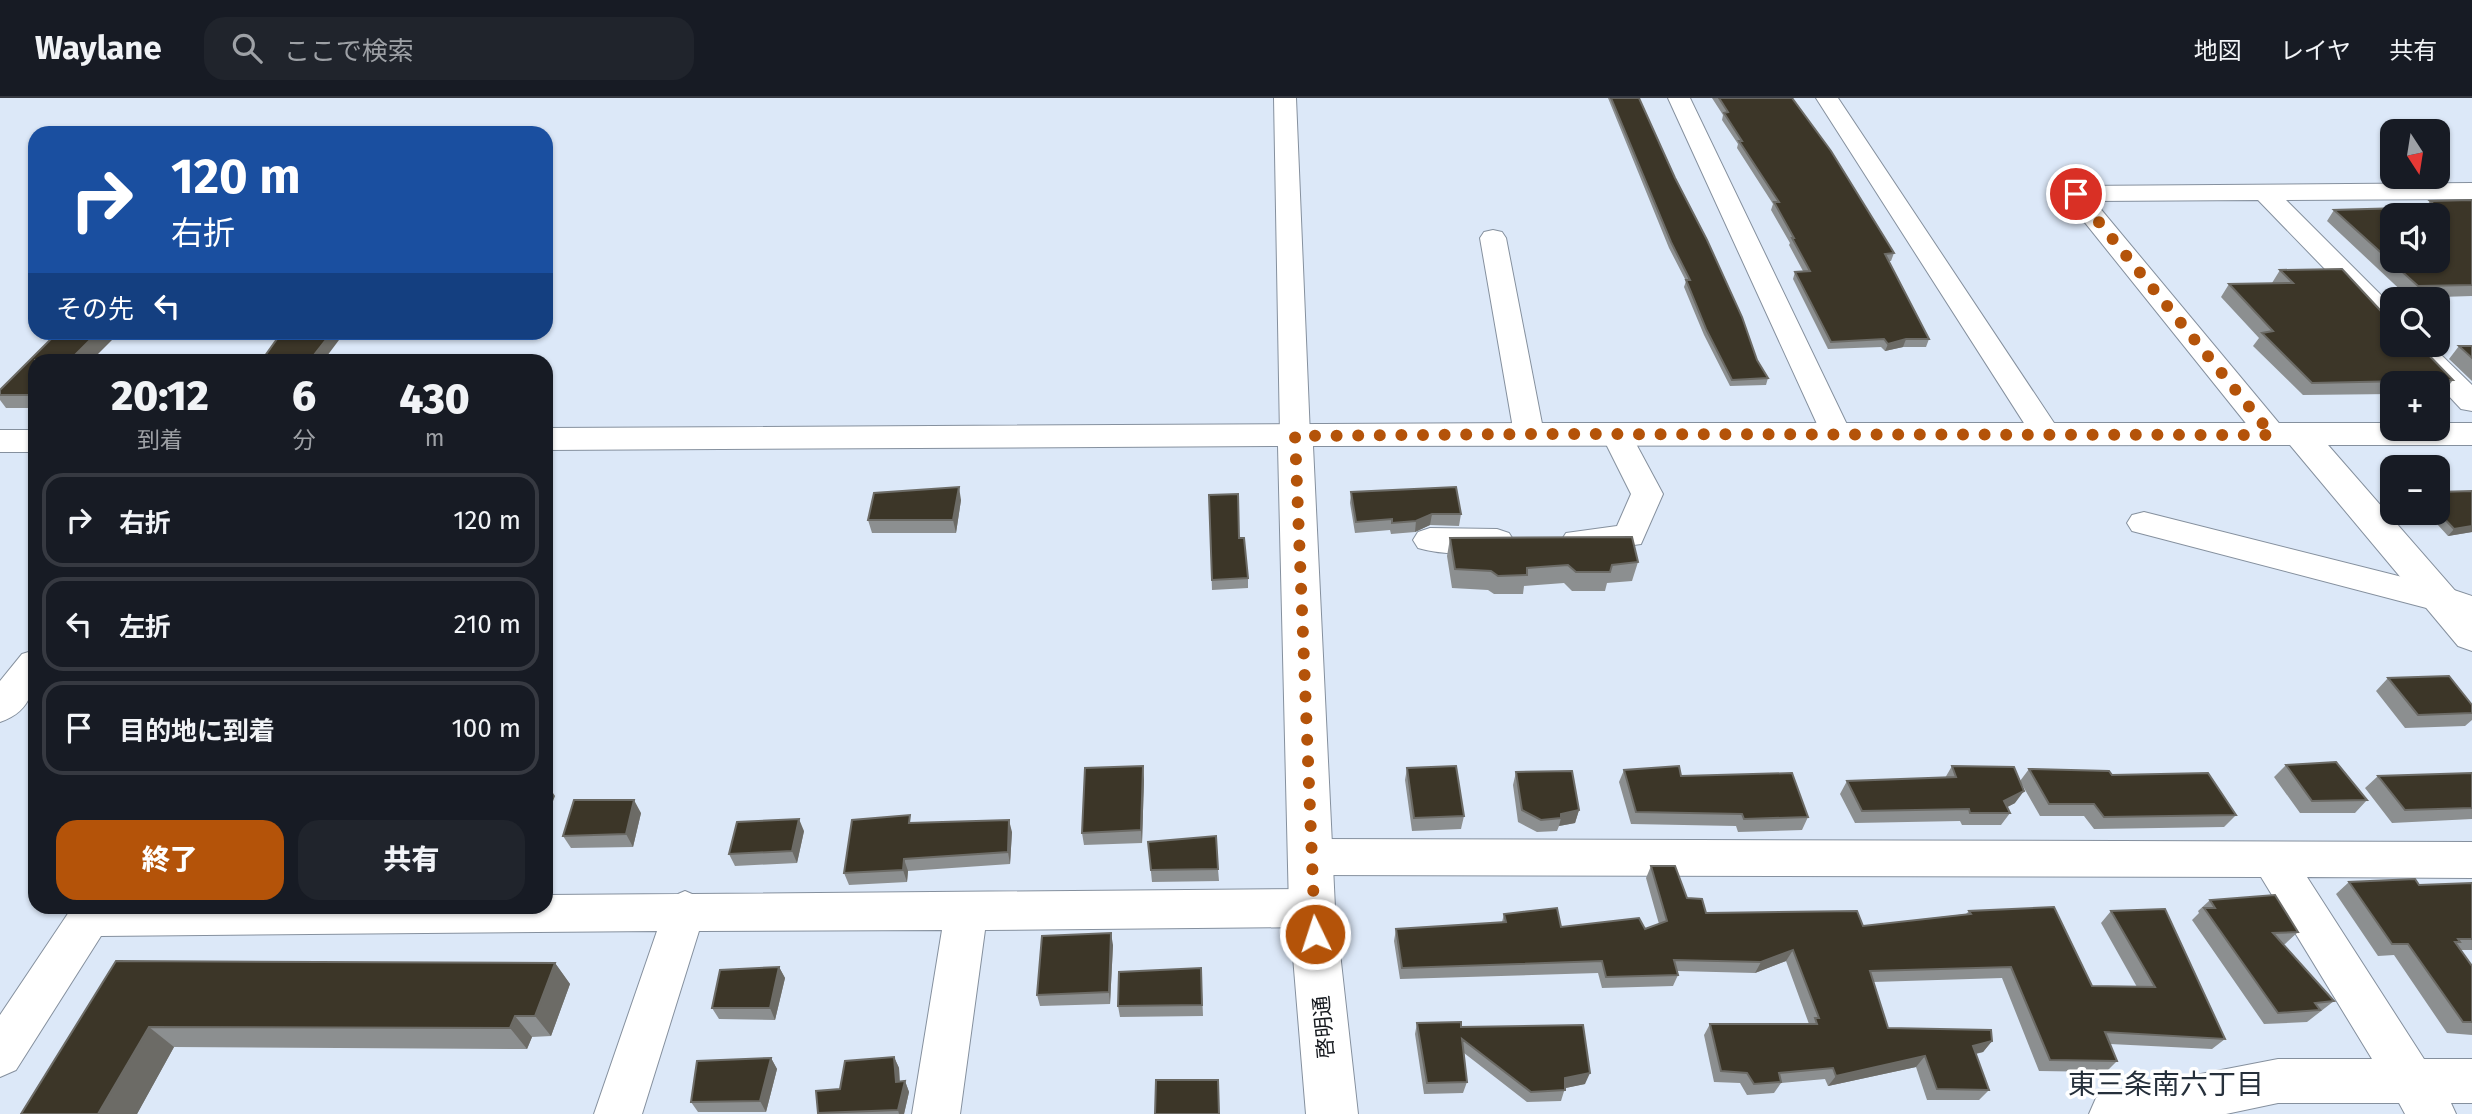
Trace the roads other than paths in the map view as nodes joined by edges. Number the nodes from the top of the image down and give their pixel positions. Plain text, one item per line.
1 (1285, 98) edge
2 (1679, 98) edge
3 (1827, 98) edge
4 (2472, 191) edge
5 (2264, 192) junction
6 (1493, 238) dead end
7 (2380, 310) edge
8 (2427, 357) edge
9 (2472, 402) edge
10 (1529, 434) junction
11 (1616, 434) junction
12 (2472, 434) edge
13 (1837, 435) junction
14 (2047, 435) junction
15 (2286, 435) junction
16 (1295, 436) junction
17 (553, 439) edge
18 (0, 441) edge
19 (28, 441) edge
20 (2144, 523) dead end
21 (1430, 540) dead end
22 (2457, 605) edge
23 (2472, 636) edge
24 (28, 673) edge
25 (0, 707) edge
26 (1312, 857) junction
27 (2273, 860) junction
28 (2472, 860) edge
29 (1312, 908) junction
30 (553, 910) edge
31 (685, 910) junction
32 (966, 912) junction
33 (93, 914) edge
34 (0, 1055) edge
35 (2472, 1081) edge
36 (2422, 1098) edge
37 (618, 1114) edge
38 (936, 1114) edge
39 (1332, 1114) edge
40 (2113, 1114) edge

1 - 16 street
2 - 13 street
3 - 14 street
4 - 5 street
5 - 7 street
5 - 15 street
6 - 10 street
8 - 9 street
10 - 11 street
10 - 16 street
11 - 13 street
11 - 21 street
12 - 15 street
13 - 14 street
14 - 15 street
15 - 22 street
16 - 17 street
16 - 26 street, 啓明通
18 - 19 street
20 - 22 street
22 - 23 street
24 - 25 street
26 - 27 street
26 - 29 street, 啓明通
27 - 28 street
27 - 36 street
29 - 32 street
29 - 39 street, 啓明通
30 - 31 street
31 - 32 street
31 - 37 street
32 - 38 street
33 - 34 street
35 - 36 street
36 - 40 street

